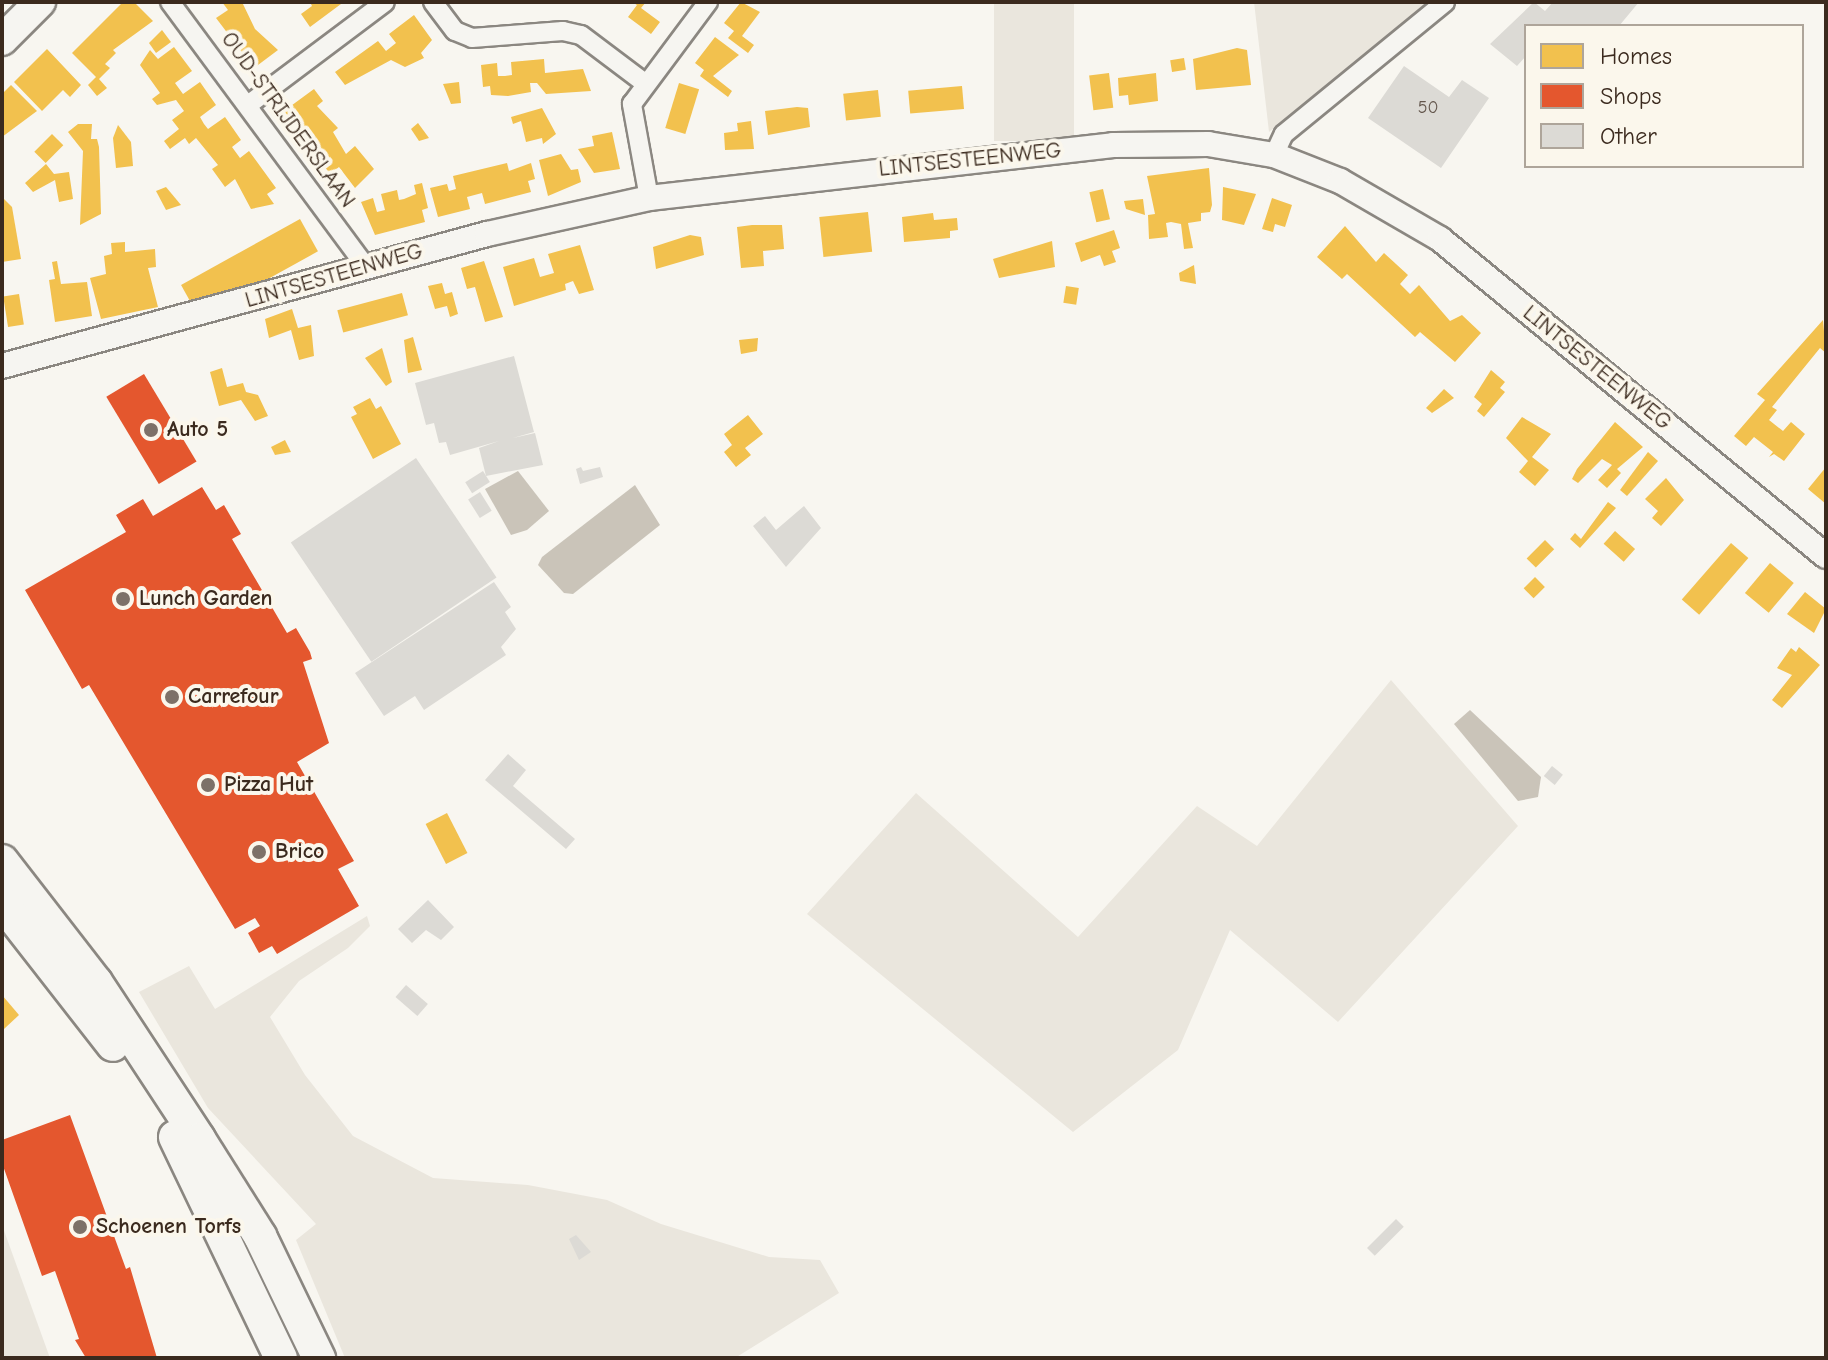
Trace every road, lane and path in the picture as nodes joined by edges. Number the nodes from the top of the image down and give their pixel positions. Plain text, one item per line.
1 (40, 2) edge
2 (170, 2) edge
3 (385, 2) edge
4 (433, 2) edge
5 (708, 2) edge
6 (1445, 2) edge
7 (2, 40) edge
8 (646, 84) junction
9 (248, 105) junction
10 (1274, 155) junction
11 (649, 198) junction
12 (366, 267) junction
13 (2, 366) edge
14 (1826, 556) edge
15 (2, 861) edge
16 (2, 882) edge
17 (2, 903) edge
18 (2, 917) edge
19 (30, 938) junction
20 (115, 1016) junction
21 (281, 1358) edge
22 (319, 1358) edge

1 - 7 main road
2 - 9 street, OUD-STRIJDERSLAAN
3 - 9 street
4 - 8 street
5 - 8 street
6 - 10 street
8 - 11 street
9 - 12 street, OUD-STRIJDERSLAAN
10 - 11 street, LINTSESTEENWEG
10 - 14 street, LINTSESTEENWEG
11 - 12 street, LINTSESTEENWEG
12 - 13 street, LINTSESTEENWEG
15 - 20 highway
16 - 20 highway
17 - 19 highway
18 - 19 highway
19 - 21 highway
20 - 22 highway

